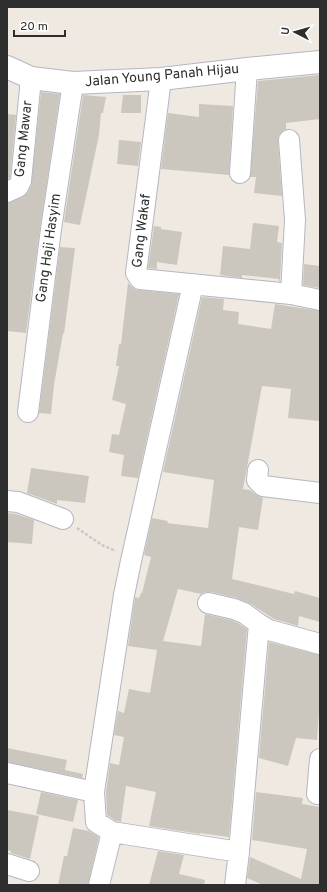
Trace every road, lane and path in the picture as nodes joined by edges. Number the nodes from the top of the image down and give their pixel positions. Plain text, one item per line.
1 (320, 62) edge
2 (7, 67) edge
3 (247, 69) junction
4 (31, 78) junction
5 (161, 79) junction
6 (73, 83) junction
7 (289, 140) dead end
8 (240, 172) dead end
9 (7, 192) edge
10 (193, 284) junction
11 (291, 294) junction
12 (320, 300) edge
13 (28, 412) dead end
14 (258, 470) dead end
15 (320, 493) edge
16 (7, 501) edge
17 (63, 519) joint
18 (132, 558) junction
19 (208, 603) dead end
20 (259, 624) junction
21 (320, 644) edge
22 (320, 759) edge
23 (7, 773) edge
24 (94, 792) junction
25 (317, 794) dead end
26 (112, 832) junction
27 (240, 852) junction
28 (7, 864) edge
29 (29, 871) dead end
30 (99, 885) edge
31 (235, 885) edge

1 - 3 street, Jalan Young Panah Hijau
2 - 4 street, Jalan Young Panah Hijau
3 - 5 street, Jalan Young Panah Hijau
3 - 8 street
4 - 6 street, Jalan Young Panah Hijau
4 - 9 street, Gang Mawar
5 - 6 street, Jalan Young Panah Hijau
5 - 10 street, Gang Wakaf
6 - 13 street, Gang Haji Hasyim
7 - 11 street
10 - 11 street, Gang Wakaf
10 - 18 street
11 - 12 street, Gang Wakaf
14 - 15 street
16 - 17 street
17 - 18 path
18 - 24 street
19 - 20 street
20 - 21 street
20 - 27 street
22 - 25 street
23 - 24 street
24 - 26 street
26 - 27 street
26 - 30 street
27 - 31 street
28 - 29 street

